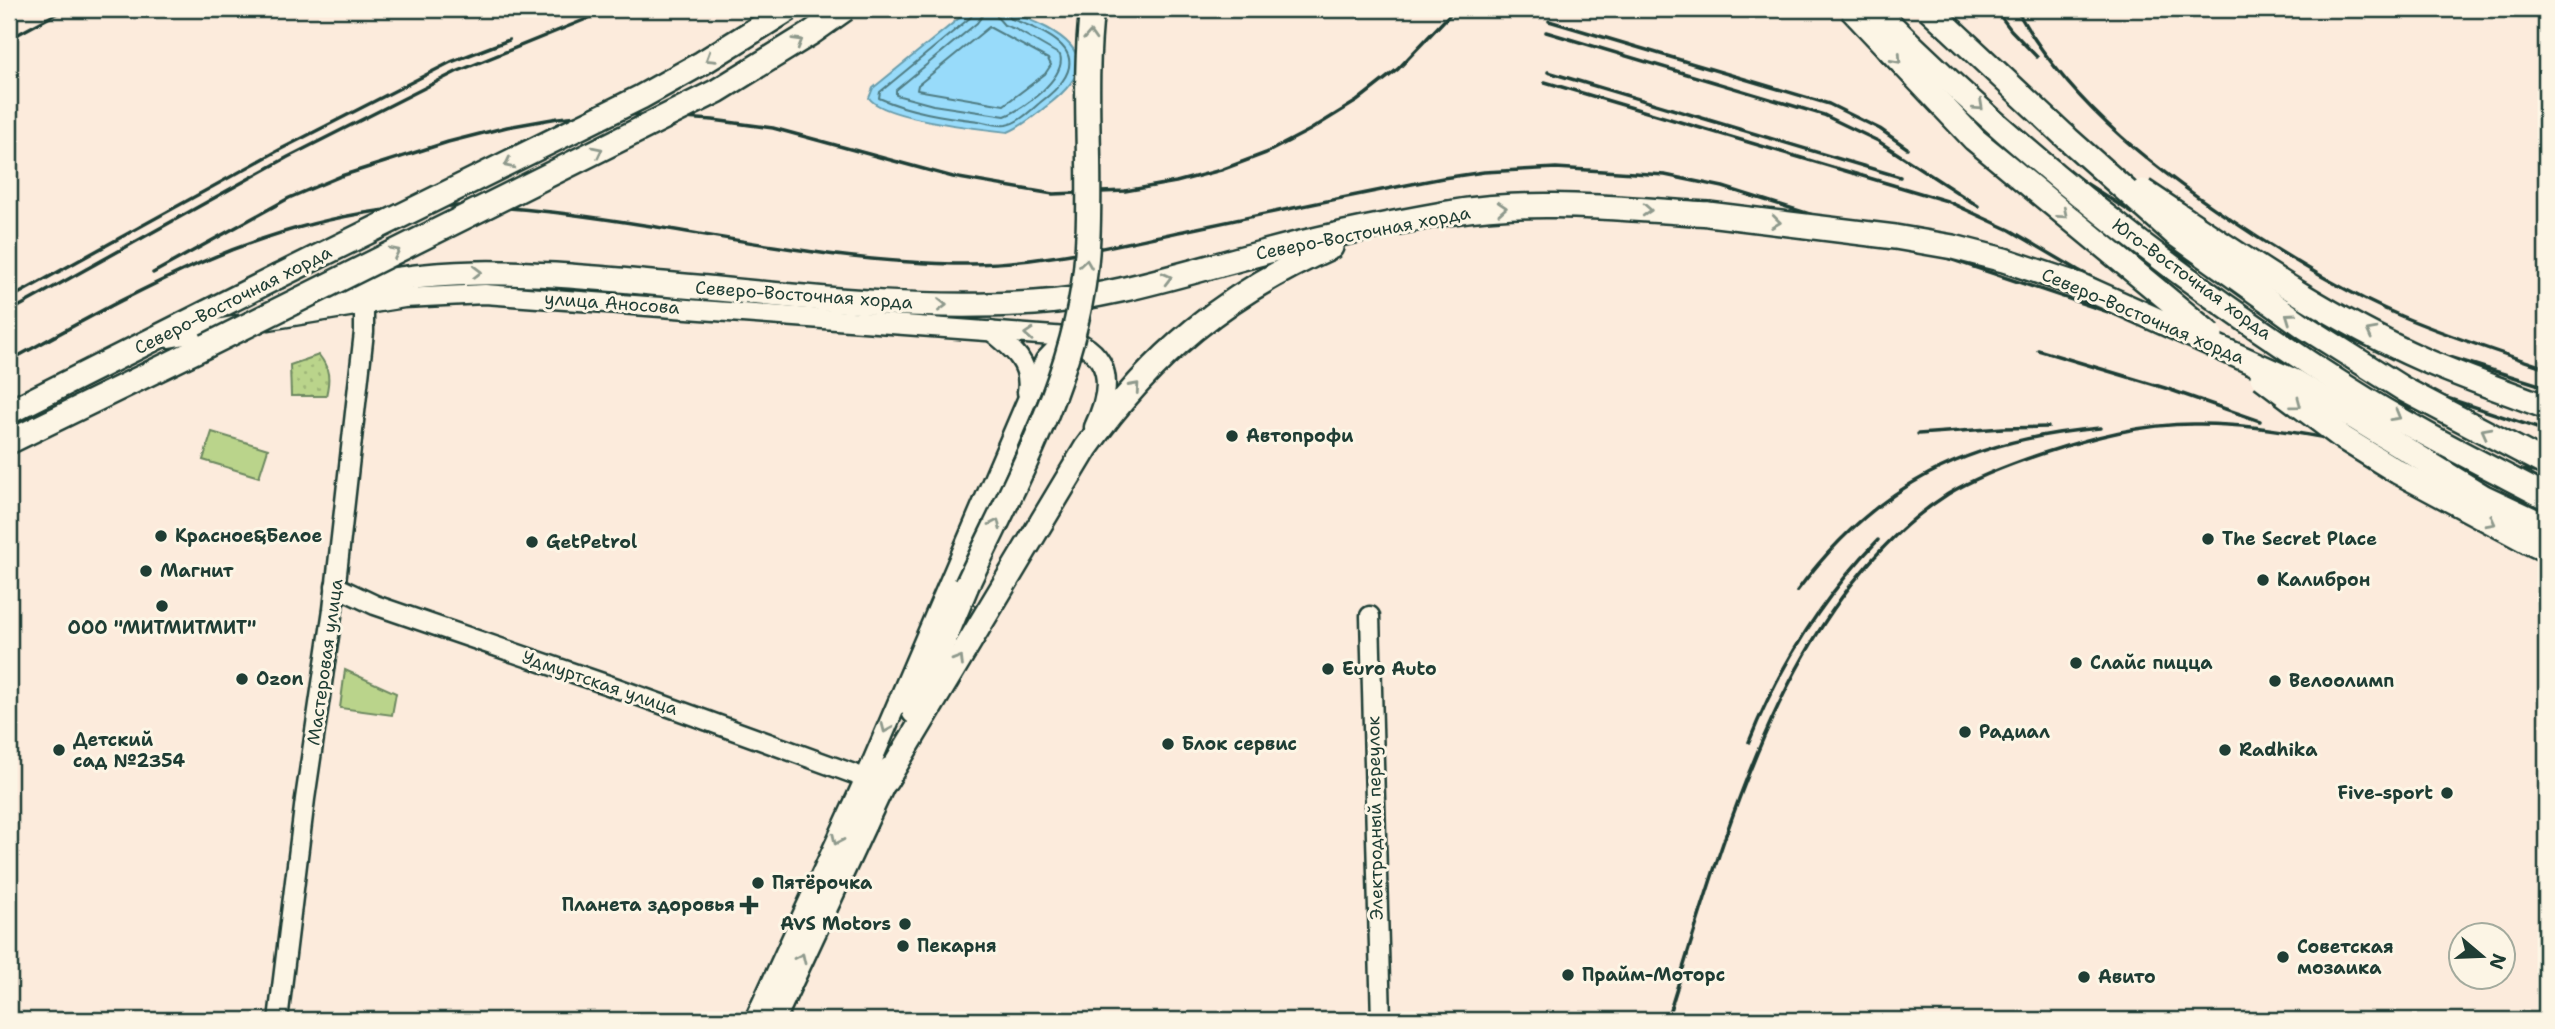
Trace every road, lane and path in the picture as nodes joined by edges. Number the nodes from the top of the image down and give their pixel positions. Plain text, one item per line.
1 (789, 9) edge
2 (845, 9) edge
3 (1092, 9) edge
4 (1851, 9) edge
5 (1875, 9) edge
6 (1929, 9) edge
7 (2068, 139) junction
8 (1386, 225) junction
9 (290, 304) junction
10 (364, 304) junction
11 (235, 326) junction
12 (991, 331) junction
13 (1067, 337) junction
14 (2546, 407) edge
15 (1022, 413) junction
16 (9, 414) edge
17 (9, 442) edge
18 (2546, 464) edge
19 (1058, 495) junction
20 (2546, 497) edge
21 (2546, 526) edge
22 (2537, 546) edge
23 (335, 586) junction
24 (1370, 616) dead end
25 (875, 780) junction
26 (278, 1020) edge
27 (754, 1020) edge
28 (773, 1020) edge
29 (1381, 1020) edge

1 -> 16 main road, Северо-Восточная хорда, bridge
9 -> 2 main road, Северо-Восточная хорда, bridge
25 -> 3 main road, bridge
4 -> 22 main road, bridge
5 -> 20 main road, Юго-Восточная хорда, bridge
6 - 7 main road, bridge
14 -> 7 main road, bridge
18 -> 7 main road, bridge
9 -> 8 main road, Северо-Восточная хорда, bridge
19 -> 8 main road
8 -> 21 main road, Северо-Восточная хорда, bridge
9 - 17 main road, Северо-Восточная хорда, bridge
10 - 11 street, улица Аносова
10 - 12 street, улица Аносова
10 - 23 street, Мастеровая улица
11 - 16 street, улица Аносова
11 - 17 street, улица Аносова
13 -> 12 street, улица Аносова
12 - 15 street
13 - 15 street
13 - 19 street
15 -> 25 street
25 -> 19 main road
23 - 25 street, Удмуртская улица
23 - 26 street, Мастеровая улица
24 - 29 street, Электродный переулок
25 -> 27 street
28 -> 25 main road

